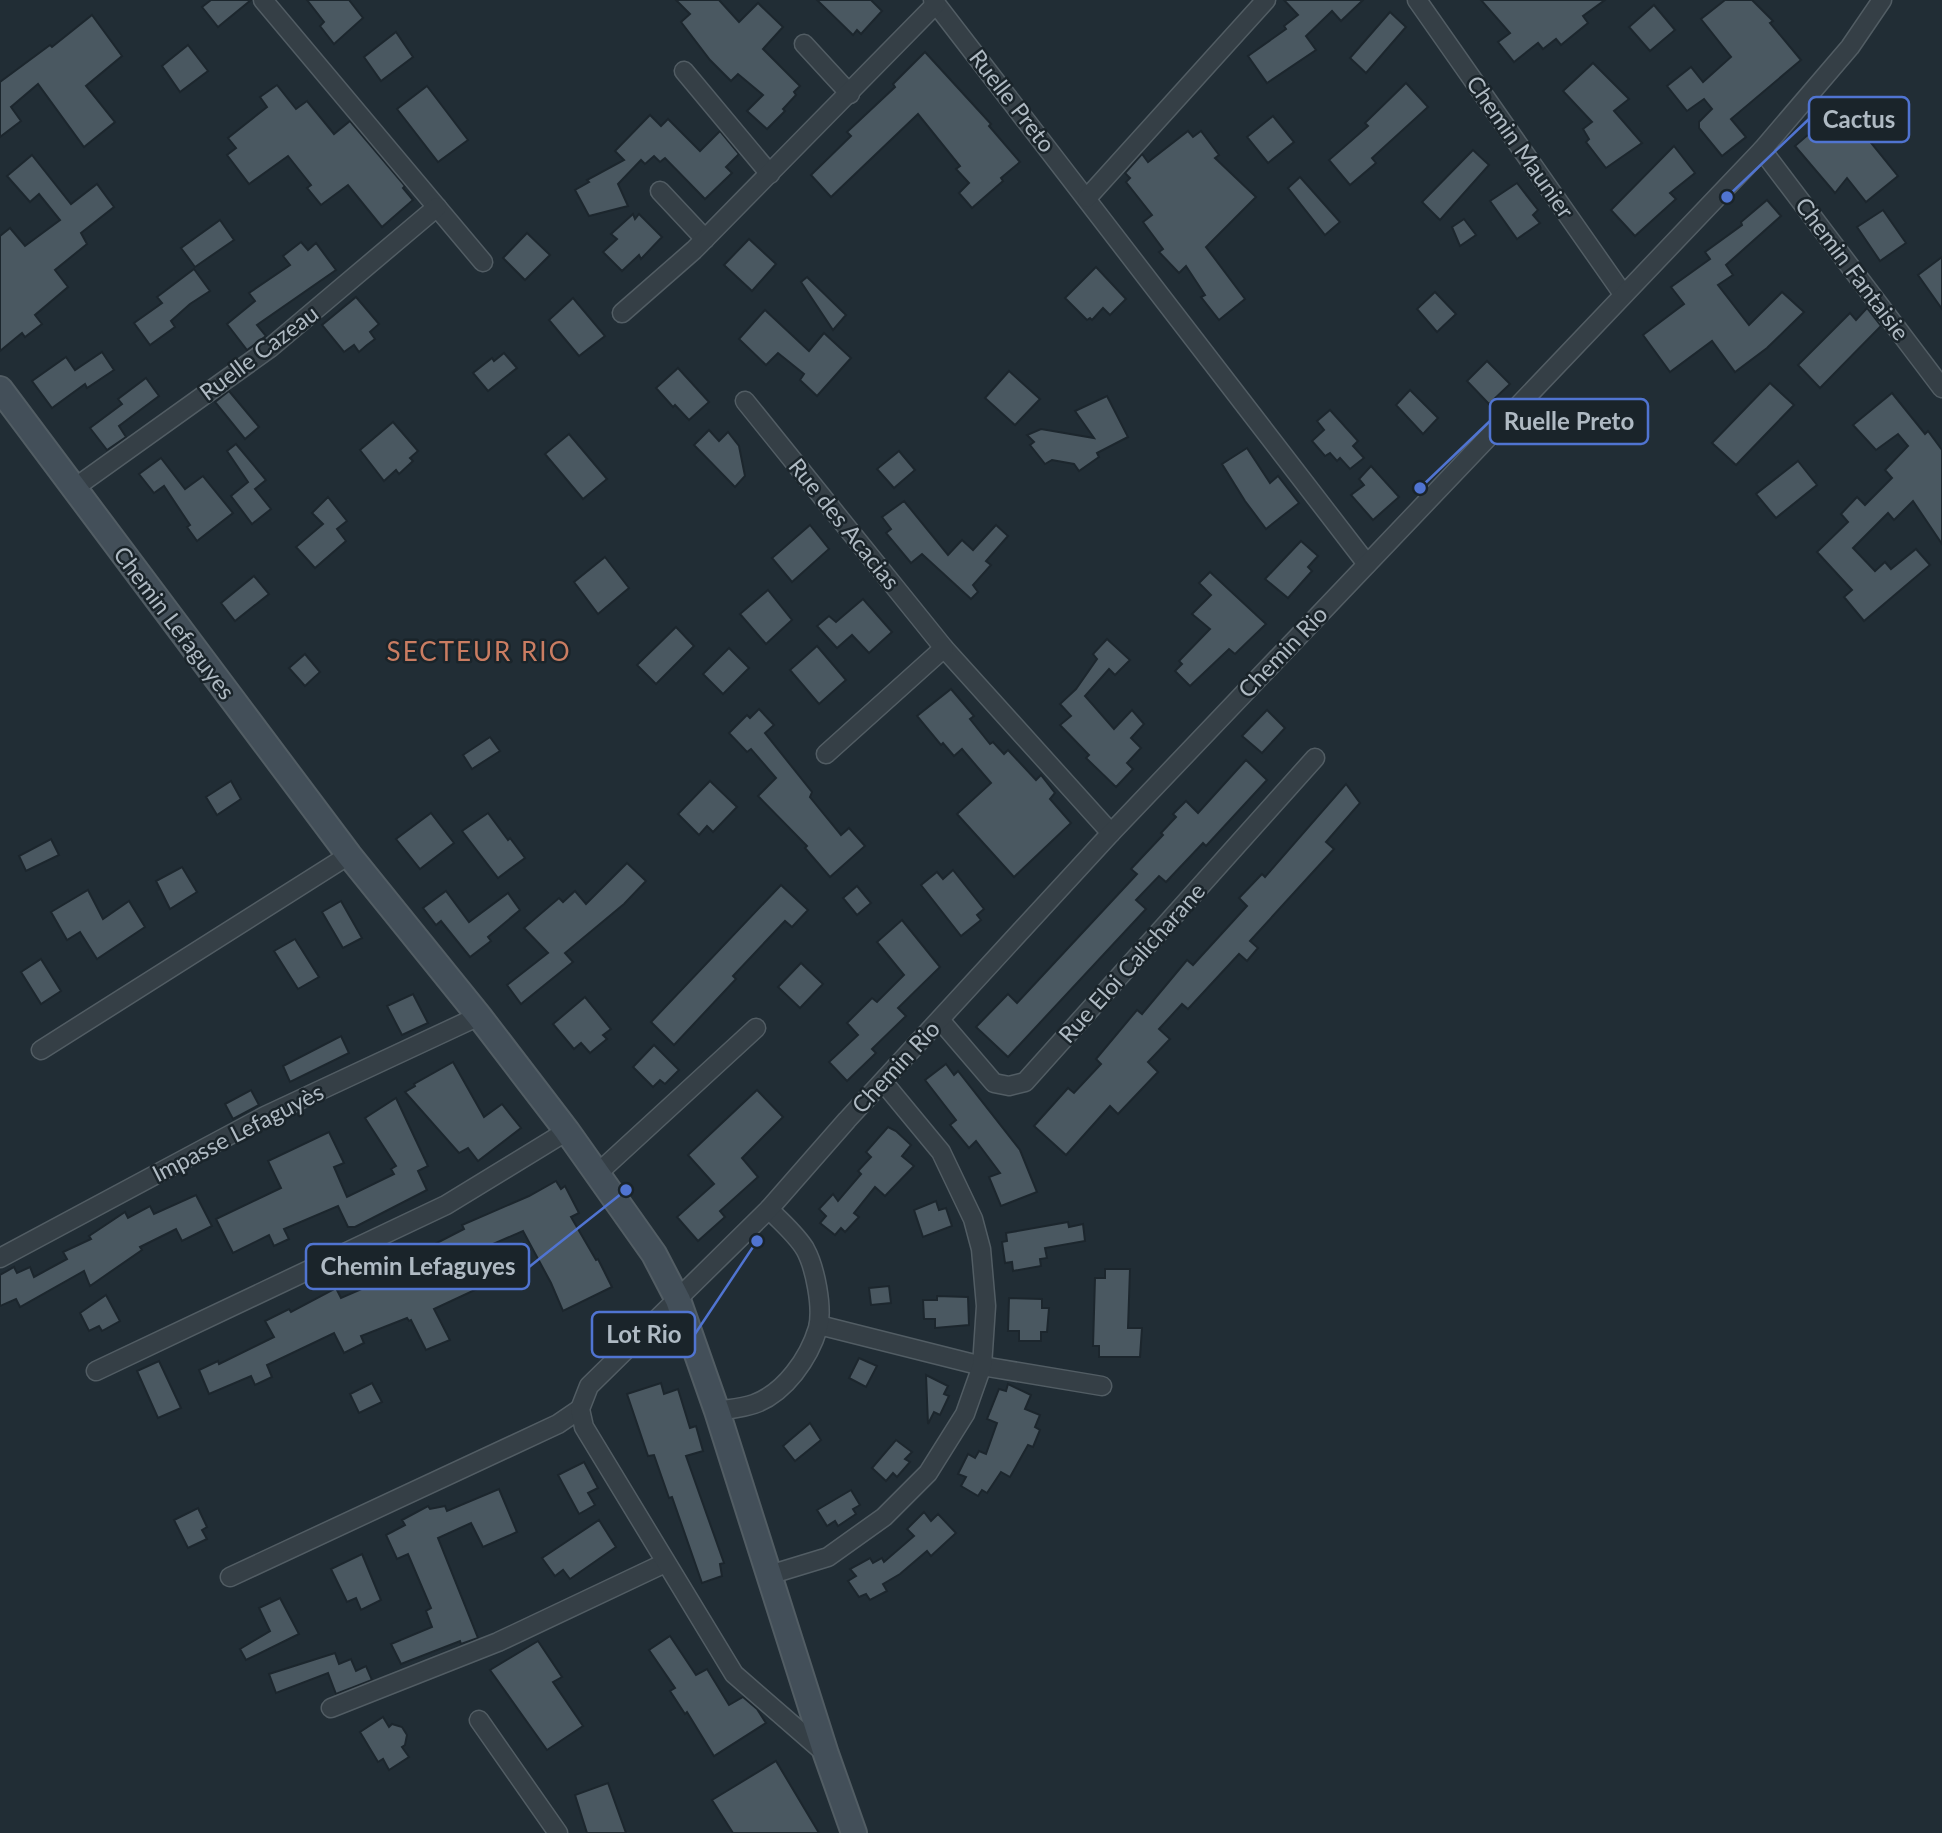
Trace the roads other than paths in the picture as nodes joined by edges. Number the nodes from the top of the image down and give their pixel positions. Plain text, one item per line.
1 (263, 0) edge
2 (1266, 0) edge
3 (1417, 0) edge
4 (1882, 0) edge
5 (935, 2) edge
6 (804, 44) dead end
7 (684, 71) dead end
8 (850, 94) junction
9 (1762, 150) junction
10 (770, 174) junction
11 (660, 191) dead end
12 (1087, 198) junction
13 (437, 207) junction
14 (705, 239) junction
15 (483, 262) dead end
16 (1623, 294) junction
17 (622, 313) dead end
18 (1942, 388) edge
19 (0, 389) edge
20 (745, 401) dead end
21 (73, 489) junction
22 (1367, 564) junction
23 (944, 648) junction
24 (826, 754) dead end
25 (1315, 758) dead end
26 (1111, 833) junction
27 (349, 856) junction
28 (479, 1016) junction
29 (940, 1020) junction
30 (756, 1028) dead end
31 (40, 1051) dead end
32 (884, 1083) junction
33 (566, 1131) junction
34 (598, 1173) junction
35 (769, 1209) junction
36 (0, 1258) edge
37 (678, 1300) junction
38 (819, 1325) junction
39 (982, 1366) junction
40 (96, 1371) dead end
41 (1102, 1386) dead end
42 (580, 1409) junction
43 (717, 1411) junction
44 (665, 1563) junction
45 (769, 1575) junction
46 (230, 1577) dead end
47 (331, 1708) dead end
48 (479, 1720) dead end
49 (827, 1754) junction
50 (558, 1833) edge
51 (854, 1833) edge

1 - 13 street
2 - 12 street
3 - 16 street, Chemin Maunier
4 - 9 street, Chemin Rio
5 - 8 street, Ruelle Preto
5 - 12 street, Ruelle Preto
6 - 8 street
7 - 10 street
8 - 10 street, Ruelle Preto
9 - 16 street, Chemin Rio
9 - 18 street, Chemin Fantaisie
10 - 14 street, Ruelle Preto
11 - 14 street
12 - 22 street, Ruelle Preto
13 - 15 street
13 - 21 street, Ruelle Cazeau
14 - 17 street, Ruelle Preto
16 - 22 street, Chemin Rio
19 - 21 main road, Chemin Lefaguyes
20 - 23 street, Rue des Acacias
21 - 27 main road, Chemin Lefaguyes
22 - 26 street, Chemin Rio
23 - 24 street
23 - 26 street, Rue des Acacias
25 - 29 street, Rue Eloi Calicharane
26 - 29 street, Chemin Rio
27 - 28 main road, Chemin Lefaguyes
27 - 31 street
28 - 33 main road, Chemin Lefaguyes
28 - 36 street, Impasse Lefaguyès
29 - 32 street, Chemin Rio
30 - 34 street
32 - 35 street, Chemin Rio
32 - 39 street
33 - 34 main road, Chemin Lefaguyes
33 - 40 street
34 - 37 main road, Chemin Lefaguyes
35 - 37 street, Chemin Rio
35 - 38 street
37 - 42 street
37 - 43 main road, Chemin Lefaguyes
38 - 39 street
38 - 43 street
39 - 41 street
39 - 45 street
42 - 44 street
42 - 46 street
43 - 45 main road, Chemin Lefaguyes
44 - 47 street
44 - 49 street
45 - 49 main road, Chemin Lefaguyes
48 - 50 street
49 - 51 main road, Chemin Lefaguyes

